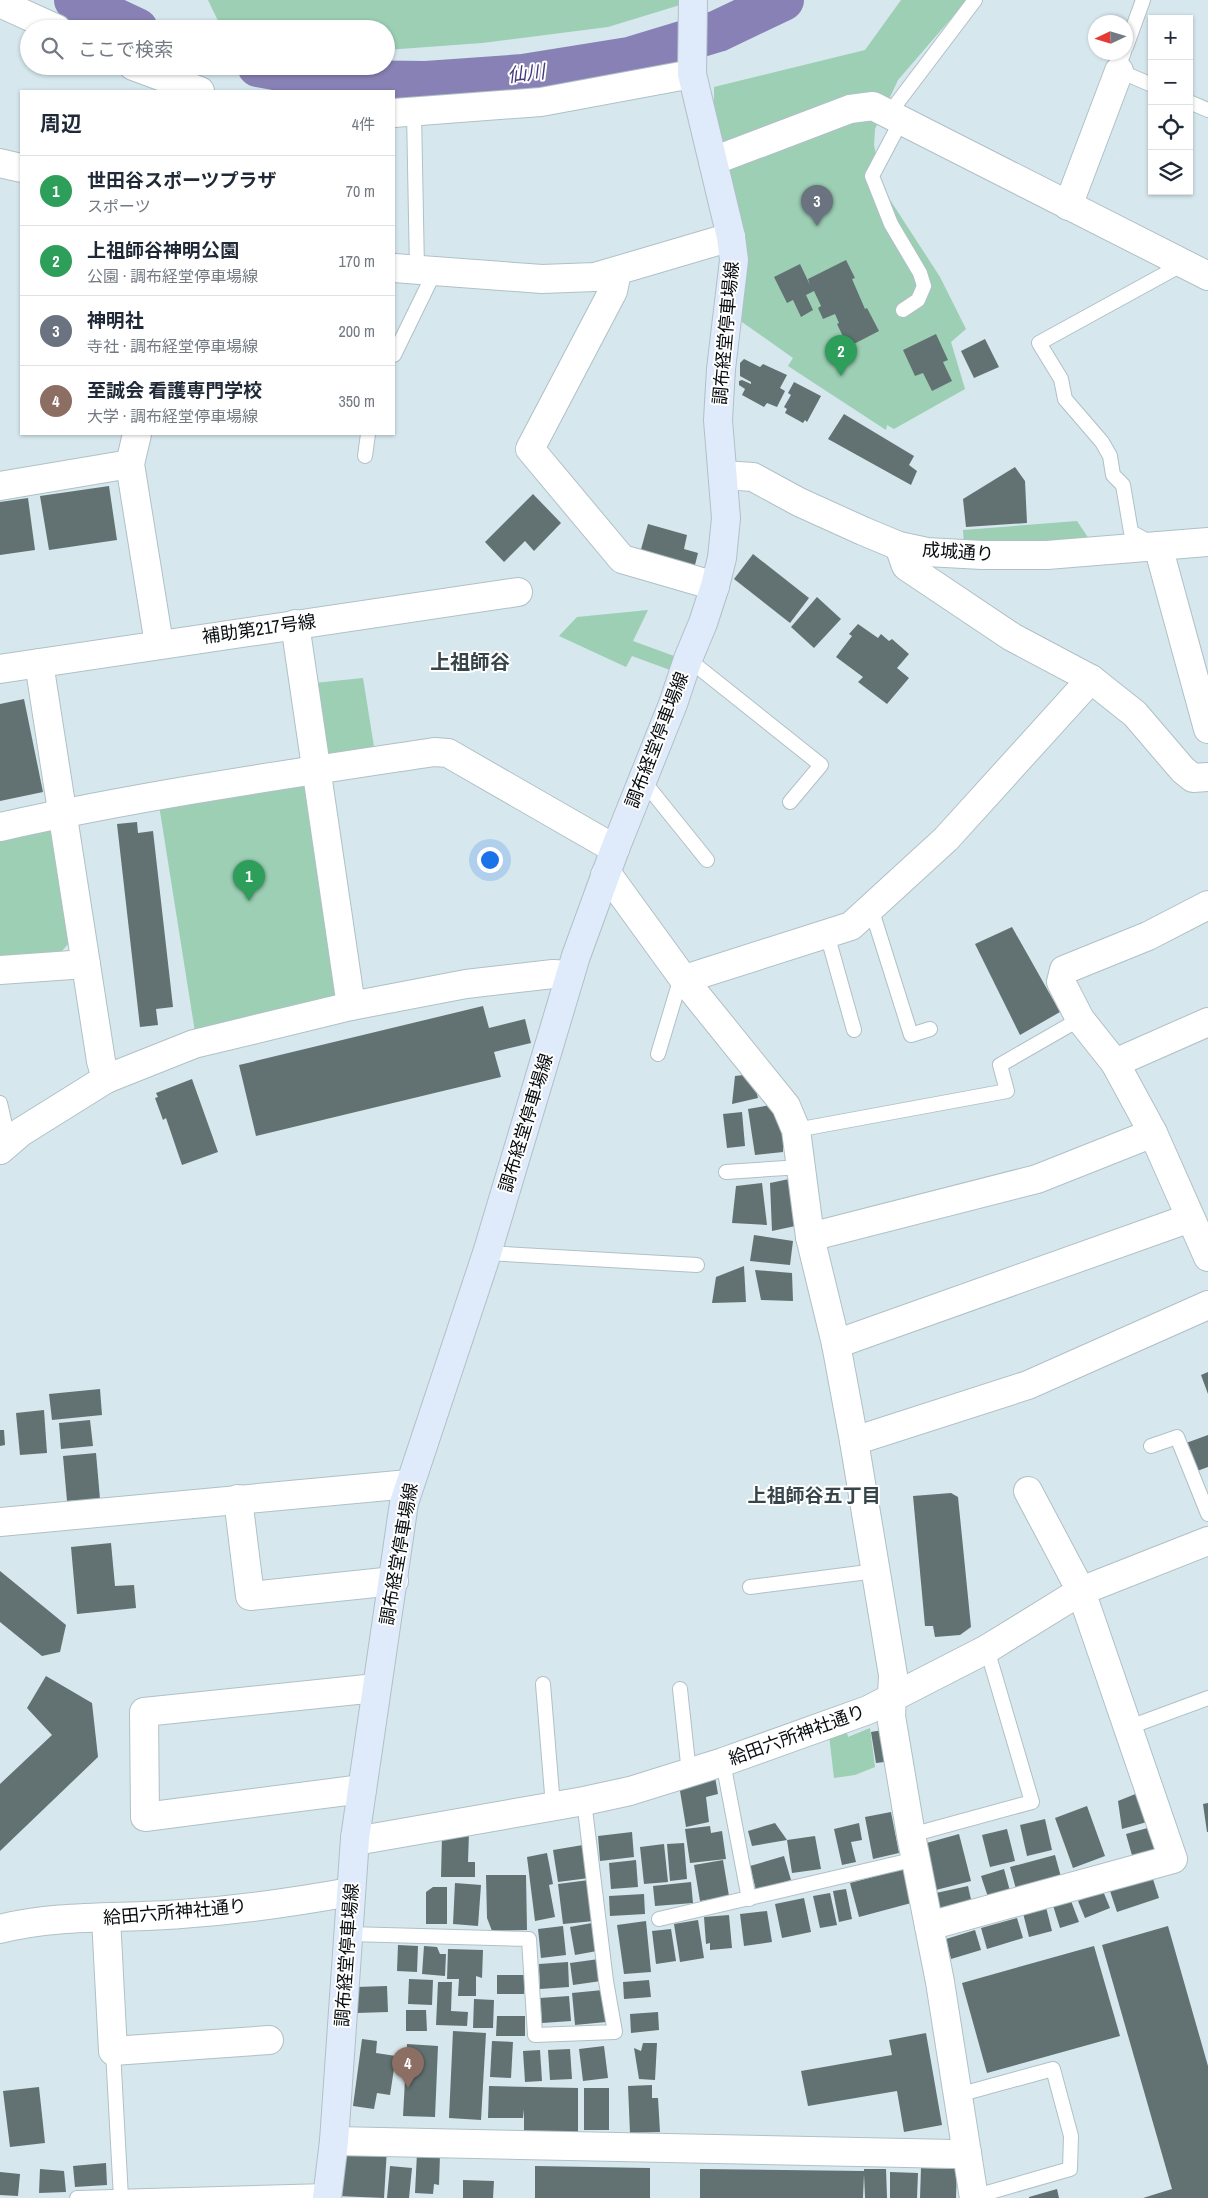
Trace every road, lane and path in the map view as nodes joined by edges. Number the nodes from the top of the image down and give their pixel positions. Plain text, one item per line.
1 (975, 0) edge
2 (1143, 0) edge
3 (0, 3) edge
4 (693, 4) edge
5 (37, 20) edge
6 (1133, 28) edge
7 (1122, 60) edge
8 (1126, 60) edge
9 (692, 69) junction
10 (157, 75) edge
11 (1148, 81) edge
12 (197, 90) edge
13 (1193, 104) edge
14 (1208, 110) edge
15 (404, 112) edge
16 (895, 118) junction
17 (712, 161) junction
18 (0, 163) edge
19 (20, 168) edge
20 (1068, 206) junction
21 (730, 237) junction
22 (1183, 264) junction
23 (415, 270) edge
24 (617, 272) junction
25 (1208, 276) edge
26 (903, 310) dead end
27 (395, 351) edge
28 (137, 435) edge
29 (368, 435) edge
30 (365, 456) dead end
31 (130, 464) junction
32 (723, 475) junction
33 (0, 486) edge
34 (1208, 542) edge
35 (899, 546) junction
36 (1158, 546) junction
37 (715, 586) junction
38 (518, 592) dead end
39 (295, 624) junction
40 (159, 644) junction
41 (688, 659) junction
42 (39, 663) junction
43 (0, 669) edge
44 (1091, 679) junction
45 (1208, 729) edge
46 (315, 770) junction
47 (1208, 777) edge
48 (640, 785) junction
49 (790, 802) dead end
50 (63, 813) junction
51 (0, 828) edge
52 (614, 849) junction
53 (707, 860) dead end
54 (605, 875) junction
55 (1208, 905) edge
56 (871, 908) junction
57 (827, 934) junction
58 (86, 964) junction
59 (0, 970) edge
60 (570, 975) junction
61 (684, 980) junction
62 (351, 1006) junction
63 (1080, 1019) junction
64 (1208, 1022) edge
65 (930, 1029) dead end
66 (854, 1030) dead end
67 (658, 1054) dead end
68 (1115, 1063) junction
69 (106, 1079) junction
70 (0, 1103) edge
71 (796, 1130) junction
72 (1153, 1133) junction
73 (5, 1146) edge
74 (801, 1167) junction
75 (726, 1172) dead end
76 (1190, 1218) junction
77 (810, 1237) junction
78 (487, 1253) junction
79 (1208, 1257) edge
80 (697, 1265) dead end
81 (1208, 1305) edge
82 (836, 1344) junction
83 (854, 1441) junction
84 (1151, 1446) dead end
85 (409, 1484) junction
86 (1028, 1491) dead end
87 (238, 1499) junction
88 (1208, 1514) edge
89 (0, 1522) edge
90 (1208, 1540) edge
91 (876, 1571) junction
92 (394, 1581) junction
93 (750, 1587) dead end
94 (1081, 1591) junction
95 (987, 1649) junction
96 (543, 1684) dead end
97 (376, 1688) junction
98 (680, 1689) dead end
99 (1208, 1698) edge
100 (892, 1699) junction
101 (1127, 1728) junction
102 (723, 1762) junction
103 (689, 1773) junction
104 (362, 1789) junction
105 (584, 1802) junction
106 (554, 1806) junction
107 (355, 1838) junction
108 (914, 1847) junction
109 (350, 1892) junction
110 (749, 1899) junction
111 (106, 1918) junction
112 (659, 1919) dead end
113 (929, 1926) junction
114 (0, 1929) edge
115 (349, 1934) junction
116 (269, 2040) dead end
117 (113, 2051) junction
118 (958, 2096) junction
119 (334, 2141) junction
120 (967, 2152) junction
121 (328, 2195) edge
122 (121, 2197) edge
123 (973, 2197) edge
124 (77, 2198) edge

1 - 16 lane
2 - 6 lane
3 - 5 street
4 - 9 main road, 調布経堂停車場線
7 - 20 street
8 - 11 lane
9 - 15 street
9 - 17 main road, 調布経堂停車場線
10 - 12 street
13 - 14 lane
15 - 23 lane
16 - 17 street
16 - 20 street
16 - 26 lane
17 - 21 main road, 調布経堂停車場線
18 - 19 street
20 - 22 street
21 - 24 street
21 - 32 main road, 調布経堂停車場線
22 - 25 street
22 - 36 lane
23 - 24 street
23 - 27 lane
24 - 37 street
28 - 31 street
29 - 30 lane
31 - 33 street
31 - 40 street
32 - 35 street, 成城通り
32 - 37 main road, 調布経堂停車場線
34 - 36 street, 成城通り
35 - 36 street, 成城通り
35 - 44 street
36 - 45 street
37 - 41 main road, 調布経堂停車場線
38 - 39 street, 補助第217号線
39 - 40 street, 補助第217号線
39 - 46 street
40 - 42 street, 補助第217号線
41 - 48 main road, 調布経堂停車場線
41 - 49 lane
42 - 43 street, 補助第217号線
42 - 50 street
44 - 47 street
44 - 56 street
46 - 50 street
46 - 52 street
46 - 62 street
48 - 52 main road, 調布経堂停車場線
48 - 53 lane
50 - 51 street
50 - 58 street
52 - 54 main road, 調布経堂停車場線
54 - 60 main road, 調布経堂停車場線
54 - 61 street
55 - 63 street
56 - 57 street
56 - 65 lane
57 - 61 street
57 - 66 lane
58 - 59 street
58 - 69 street
60 - 62 street
60 - 78 main road, 調布経堂停車場線
61 - 67 lane
61 - 71 street
62 - 69 street
63 - 68 street
63 - 71 lane
64 - 68 street
68 - 72 street
69 - 73 street
70 - 73 lane
71 - 74 street
72 - 76 street
72 - 77 street
74 - 75 lane
74 - 77 street
76 - 79 street
76 - 82 street
77 - 82 street
78 - 80 lane
78 - 85 main road, 調布経堂停車場線
81 - 83 street
82 - 83 street
83 - 91 street
84 - 88 lane
85 - 87 street
85 - 92 main road, 調布経堂停車場線
86 - 94 street
87 - 89 street
87 - 92 street
90 - 94 street, 給田六所神社通り
91 - 93 lane
91 - 100 street
92 - 97 main road, 調布経堂停車場線
94 - 95 street, 給田六所神社通り
94 - 101 street
95 - 100 street, 給田六所神社通り
95 - 108 lane
96 - 106 lane
97 - 104 main road, 調布経堂停車場線
97 - 104 street
98 - 103 lane
99 - 101 lane
100 - 102 street, 給田六所神社通り
100 - 108 street
101 - 113 street
102 - 103 street, 給田六所神社通り
102 - 110 lane
103 - 105 street, 給田六所神社通り
104 - 107 main road, 調布経堂停車場線
105 - 106 street, 給田六所神社通り
105 - 115 lane
106 - 107 street, 給田六所神社通り
107 - 109 main road, 調布経堂停車場線
108 - 110 lane
108 - 113 street
109 - 111 street, 給田六所神社通り
109 - 115 main road, 調布経堂停車場線
110 - 112 lane
111 - 114 street, 給田六所神社通り
111 - 117 street
113 - 118 street
115 - 119 main road, 調布経堂停車場線
116 - 117 street
117 - 122 lane
118 - 120 street
118 - 123 lane
119 - 120 street
119 - 121 main road, 調布経堂停車場線
120 - 123 street
121 - 122 lane
122 - 124 lane

